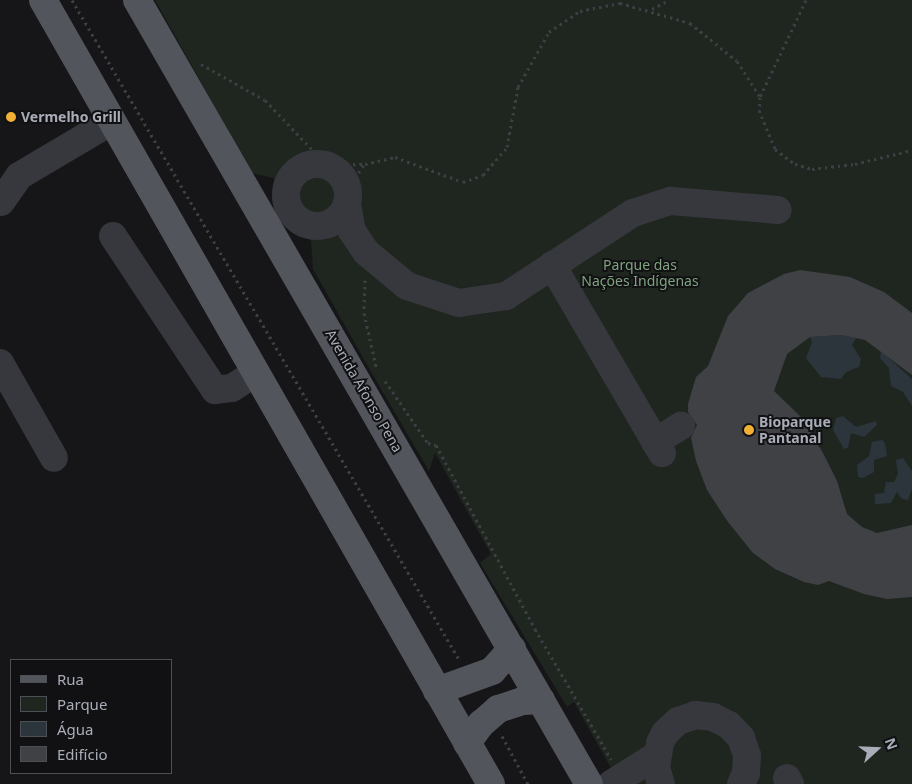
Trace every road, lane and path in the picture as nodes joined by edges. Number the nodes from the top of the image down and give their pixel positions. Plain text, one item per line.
1 (43, 0) edge
2 (72, 0) edge
3 (137, 0) edge
4 (669, 0) edge
5 (806, 0) edge
6 (651, 10) junction
7 (198, 62) dead end
8 (760, 98) junction
9 (112, 121) junction
10 (912, 150) edge
11 (365, 164) junction
12 (327, 165) junction
13 (348, 198) junction
14 (1, 202) dead end
15 (290, 208) junction
16 (778, 210) dead end
17 (266, 222) junction
18 (113, 236) dead end
19 (366, 252) junction
20 (552, 266) junction
21 (255, 373) junction
22 (3, 377) edge
23 (682, 426) dead end
24 (54, 458) dead end
25 (512, 649) junction
26 (471, 681) junction
27 (436, 691) junction
28 (541, 700) junction
29 (490, 715) junction
30 (467, 743) junction
31 (604, 746) dead end
32 (657, 754) junction
33 (491, 784) edge
34 (528, 784) edge
35 (589, 784) edge
36 (610, 784) edge
37 (661, 784) edge
38 (741, 784) edge

1 - 9 main road
2 - 26 path
3 - 17 main road, Avenida Afonso Pena
4 - 6 path
5 - 8 path
6 - 8 path
6 - 11 path
7 - 12 path
8 - 10 path
9 - 14 street
9 - 21 main road
11 - 12 path
11 - 13 path
12 - 13 street
12 - 15 street
13 - 15 street
13 - 19 street
15 - 17 street
16 - 20 street
17 - 25 main road, Avenida Afonso Pena
18 - 21 street
19 - 20 street
19 - 31 path
20 - 23 street
21 - 27 main road
22 - 24 street
25 - 26 main road
25 - 28 main road, Avenida Afonso Pena
26 - 27 main road
27 - 30 main road
28 - 29 main road
28 - 35 main road, Avenida Afonso Pena
29 - 30 main road
29 - 34 path
30 - 33 main road
32 - 36 street
32 - 37 street
32 - 38 street

